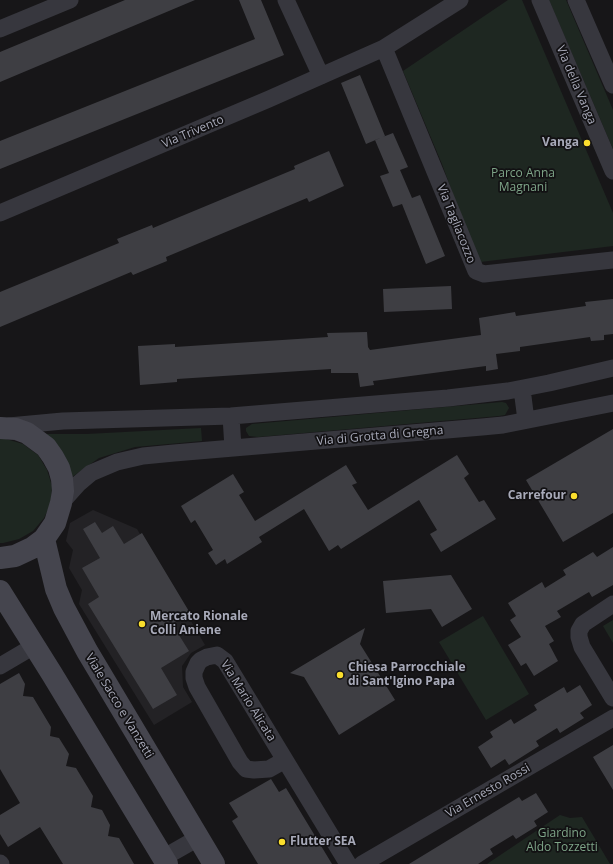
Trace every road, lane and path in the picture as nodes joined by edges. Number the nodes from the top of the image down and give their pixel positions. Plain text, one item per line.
1 (70, 0) edge
2 (286, 0) edge
3 (460, 0) edge
4 (540, 0) edge
5 (576, 0) edge
6 (1, 26) edge
7 (384, 48) junction
8 (321, 76) junction
9 (613, 85) edge
10 (613, 171) edge
11 (0, 213) edge
12 (613, 260) edge
13 (613, 368) edge
14 (522, 389) junction
15 (613, 402) edge
16 (231, 416) junction
17 (526, 420) junction
18 (0, 428) edge
19 (233, 448) junction
20 (61, 503) junction
21 (44, 539) junction
22 (0, 558) edge
23 (0, 591) edge
24 (613, 604) edge
25 (34, 646) junction
26 (0, 666) edge
27 (613, 698) edge
28 (613, 718) edge
29 (285, 760) junction
30 (198, 838) junction
31 (165, 861) edge
32 (214, 864) edge
33 (348, 864) edge
34 (362, 864) edge

1 - 6 street
2 - 8 street
3 - 7 street, Via Trivento
4 - 10 street, Via della Vanga
5 - 9 street
7 - 8 street, Via Trivento
7 - 12 street, Via Tagliacozzo
8 - 11 street, Via Trivento
13 - 14 street, Via di Grotta di Gregna
14 - 16 street, Via di Grotta di Gregna
14 - 17 street
15 - 17 street, Via di Grotta di Gregna
16 - 18 street, Via di Grotta di Gregna
16 - 19 street
17 - 19 street, Via di Grotta di Gregna
18 - 20 street, Via di Grotta di Gregna
19 - 20 street, Via di Grotta di Gregna
20 - 21 street, Via di Grotta di Gregna
21 - 22 street, Via di Grotta di Gregna
21 - 30 street, Viale Sacco e Vanzetti
23 - 25 street
24 - 27 street
25 - 26 street
25 - 31 street
28 - 34 street, Via Ernesto Rossi
29 - 29 street, Via Mario Alicata
29 - 33 street, Via Mario Alicata
30 - 31 street
30 - 32 street, Viale Sacco e Vanzetti

